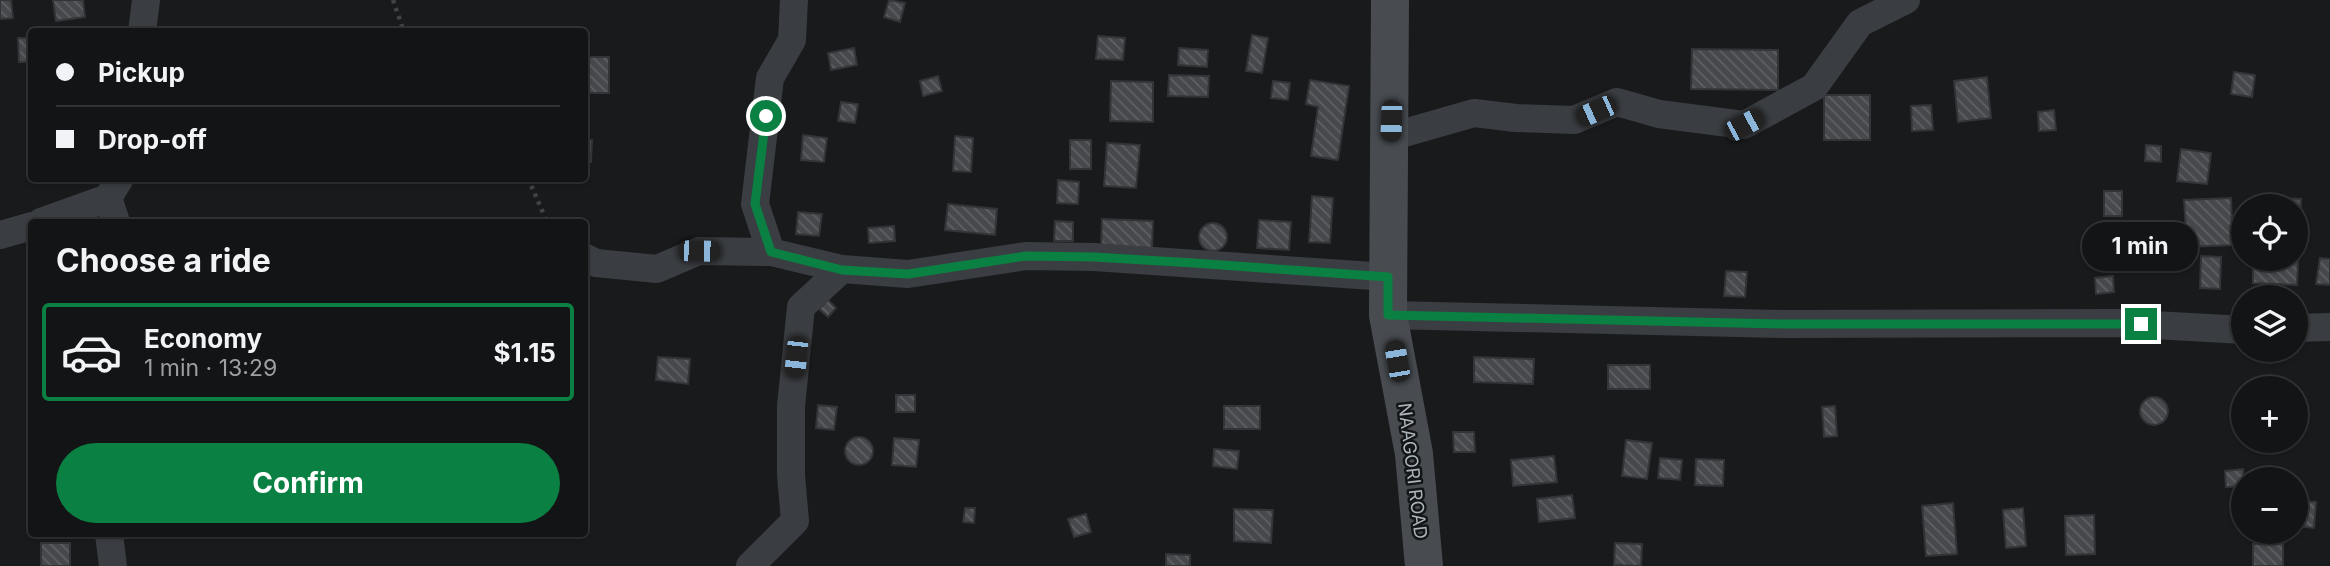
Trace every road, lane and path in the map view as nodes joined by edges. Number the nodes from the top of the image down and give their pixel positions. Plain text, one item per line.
1 (146, 0) edge
2 (393, 0) edge
3 (794, 0) edge
4 (1391, 0) edge
5 (1906, 0) edge
6 (142, 28) edge
7 (403, 28) edge
8 (1390, 137) junction
9 (530, 182) edge
10 (115, 200) edge
11 (51, 219) edge
12 (546, 219) edge
13 (28, 227) edge
14 (0, 235) edge
15 (771, 252) junction
16 (588, 259) edge
17 (842, 270) junction
18 (1388, 277) junction
19 (1388, 315) junction
20 (2330, 327) edge
21 (2308, 328) edge
22 (2231, 329) edge
23 (109, 537) edge
24 (113, 566) edge
25 (750, 566) edge
26 (1424, 566) edge

1 - 6 street
2 - 7 path
3 - 15 street
4 - 8 street, NAAGORI ROAD
5 - 8 street
8 - 18 street, NAAGORI ROAD
9 - 12 path
10 - 11 street
13 - 14 street
15 - 16 street
15 - 17 street
17 - 18 street
17 - 25 street
18 - 19 street, NAAGORI ROAD
19 - 22 street
19 - 26 street, NAAGORI ROAD
20 - 21 street
23 - 24 street

